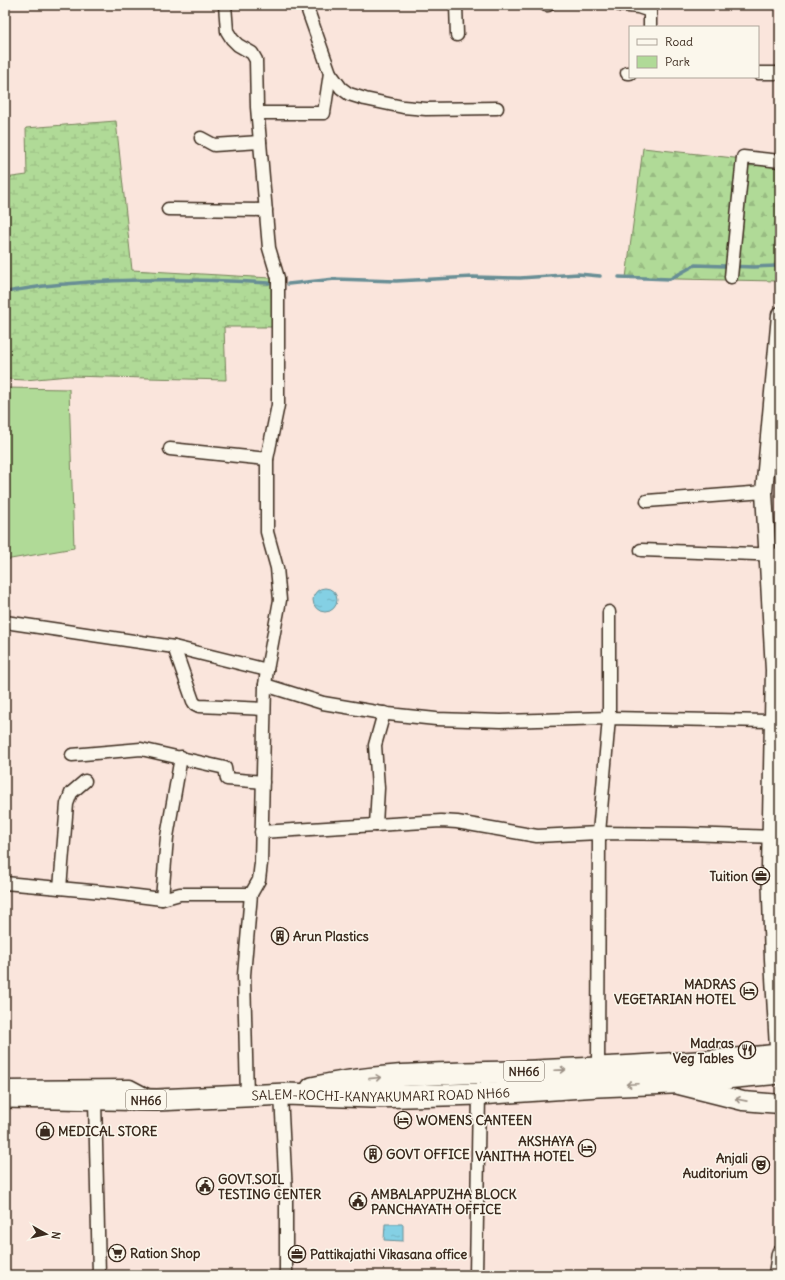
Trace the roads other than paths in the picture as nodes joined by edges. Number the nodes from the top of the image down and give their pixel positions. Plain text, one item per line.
1 (225, 5) edge
2 (306, 5) edge
3 (456, 5) edge
4 (620, 5) edge
5 (650, 26) edge
6 (457, 35) dead end
7 (330, 73) junction
8 (759, 73) edge
9 (780, 73) edge
10 (496, 108) dead end
11 (258, 113) junction
12 (201, 138) dead end
13 (260, 142) junction
14 (780, 161) edge
15 (168, 209) dead end
16 (266, 210) junction
17 (732, 270) dead end
18 (780, 315) edge
19 (170, 448) dead end
20 (267, 459) junction
21 (764, 492) junction
22 (647, 501) dead end
23 (640, 550) dead end
24 (774, 555) edge
25 (609, 612) dead end
26 (5, 622) edge
27 (174, 647) junction
28 (267, 670) junction
29 (265, 686) junction
30 (264, 709) junction
31 (384, 713) junction
32 (608, 718) junction
33 (774, 721) junction
34 (72, 755) dead end
35 (181, 758) junction
36 (85, 781) dead end
37 (263, 782) junction
38 (376, 825) junction
39 (261, 832) junction
40 (599, 833) junction
41 (776, 837) edge
42 (5, 883) edge
43 (60, 888) junction
44 (251, 894) junction
45 (162, 899) junction
46 (780, 1066) edge
47 (598, 1069) junction
48 (671, 1083) junction
49 (5, 1087) edge
50 (284, 1094) junction
51 (479, 1094) junction
52 (247, 1096) junction
53 (5, 1097) edge
54 (94, 1100) junction
55 (157, 1100) junction
56 (780, 1104) edge
57 (780, 1253) edge
58 (99, 1275) edge
59 (286, 1275) edge
60 (476, 1275) edge
61 (777, 1275) edge

1 - 11 street
2 - 7 street
3 - 6 street
4 - 5 street
7 - 10 street
7 - 11 street
8 - 9 street
11 - 13 street
12 - 13 street
13 - 16 street
14 - 17 street
15 - 16 street
16 - 20 street
18 - 21 main road
19 - 20 street
20 - 28 street
21 - 22 street
21 - 24 main road
23 - 24 street
24 - 33 main road
25 - 32 street
26 - 27 street
27 - 28 street
27 - 30 street
28 - 29 street
29 - 30 street
29 - 31 street
30 - 37 street
31 - 32 street
31 - 38 street
32 - 33 street
32 - 40 street
33 - 41 main road
34 - 35 street
35 - 37 street
35 - 45 street
36 - 43 street
37 - 39 street
38 - 39 street
38 - 40 street
39 - 44 street
40 - 41 street
40 - 47 street
41 - 46 main road
42 - 43 street
43 - 45 street
44 - 45 street
44 - 52 street
46 - 47 highway, NH66
46 - 48 highway, SALEM-KOCHI-KANYAKUMARI ROAD NH66 / NH66
50 -> 47 highway, NH66
48 -> 51 highway, SALEM-KOCHI-KANYAKUMARI ROAD NH66 / NH66
56 -> 48 main road
49 - 55 street
50 - 51 highway, SALEM-KOCHI-KANYAKUMARI ROAD NH66 / NH66
50 - 52 highway, SALEM-KOCHI-KANYAKUMARI ROAD NH66 / NH66
50 - 59 street
51 - 60 street
52 - 55 highway, SALEM-KOCHI-KANYAKUMARI ROAD NH66 / NH66
53 - 54 highway, SALEM-KOCHI-KANYAKUMARI ROAD NH66 / NH66
54 - 55 highway, SALEM-KOCHI-KANYAKUMARI ROAD NH66 / NH66
54 - 58 street
57 - 61 main road

